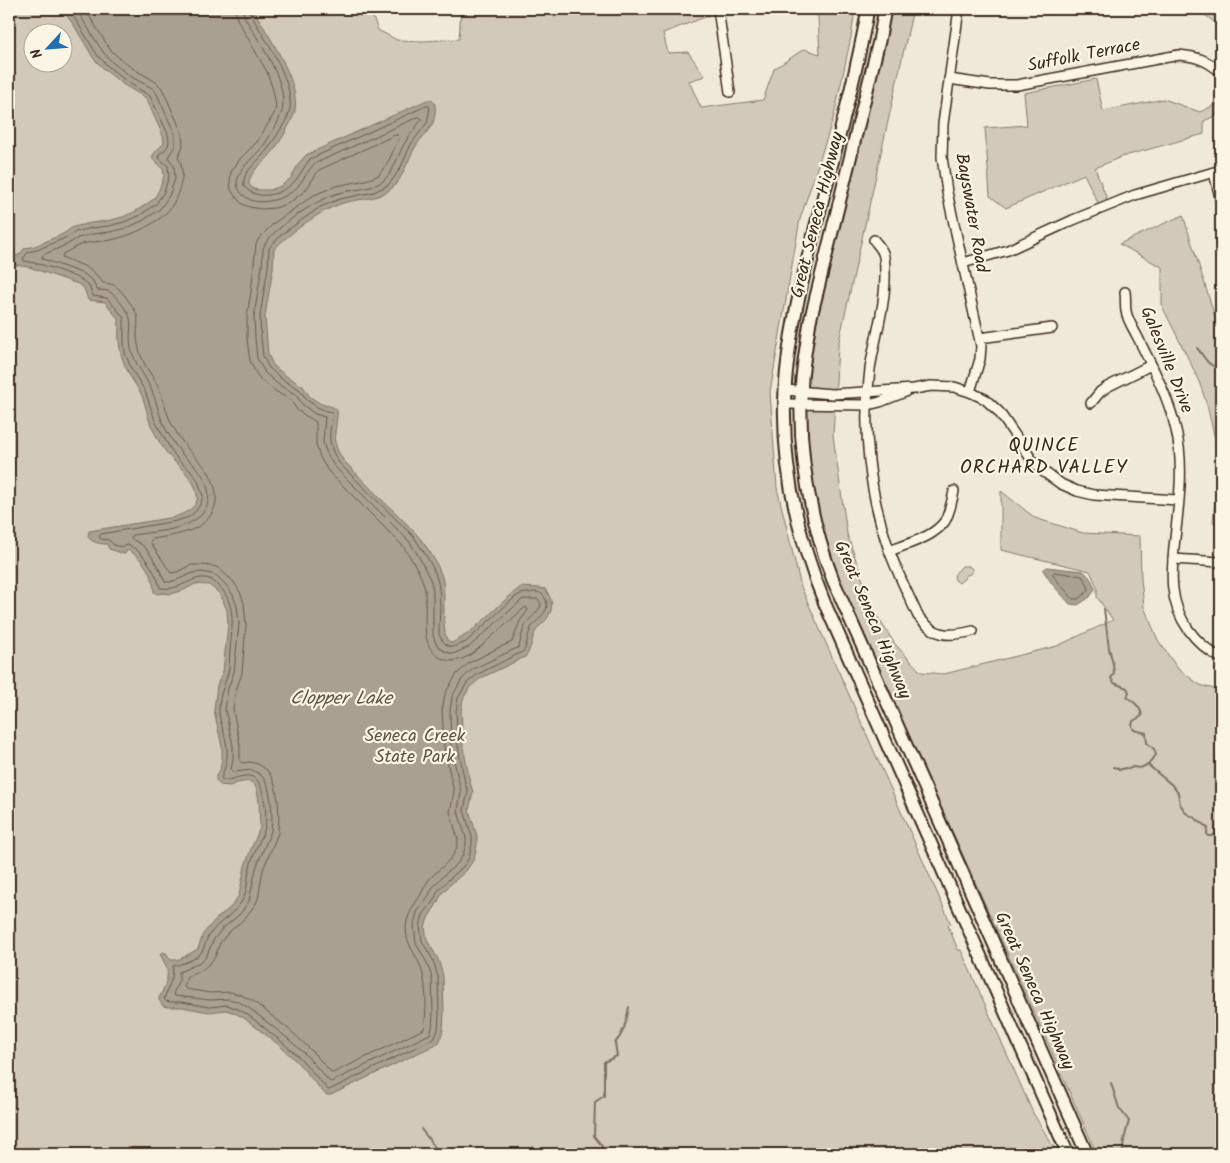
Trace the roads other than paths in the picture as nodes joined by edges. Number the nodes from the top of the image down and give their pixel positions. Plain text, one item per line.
1 (718, 9) edge
2 (868, 9) edge
3 (885, 9) edge
4 (960, 9) edge
5 (1221, 72) edge
6 (949, 79) junction
7 (730, 92) dead end
8 (1217, 172) edge
9 (1221, 201) edge
10 (874, 240) dead end
11 (963, 263) junction
12 (1126, 292) dead end
13 (1052, 328) dead end
14 (980, 338) junction
15 (1151, 365) junction
16 (914, 389) junction
17 (785, 390) junction
18 (802, 391) junction
19 (869, 392) junction
20 (970, 392) junction
21 (1091, 403) dead end
22 (785, 404) junction
23 (801, 405) junction
24 (868, 405) junction
25 (954, 490) dead end
26 (1178, 500) junction
27 (890, 551) junction
28 (1173, 559) junction
29 (1221, 562) edge
30 (973, 631) dead end
31 (1221, 658) edge
32 (1068, 1154) edge
33 (1087, 1154) edge

1 - 7 street
2 - 17 main road, Great Seneca Highway
3 - 18 main road, Great Seneca Highway
4 - 6 street, Bayswater Road
5 - 6 street, Suffolk Terrace
6 - 11 street, Bayswater Road
8 - 9 street
8 - 11 street
10 - 19 street
11 - 14 street, Bayswater Road
12 - 15 street, Galesville Drive
13 - 14 street
14 - 20 street, Bayswater Road
15 - 21 street
15 - 26 street, Galesville Drive
16 - 19 street
16 - 20 street
16 - 24 street
17 - 18 street
17 - 22 main road, Great Seneca Highway
18 - 19 street
18 - 23 main road, Great Seneca Highway
19 - 24 street
20 - 26 street
22 - 23 street
22 - 32 main road, Great Seneca Highway
23 - 24 street
23 - 33 main road, Great Seneca Highway
24 - 27 street
25 - 27 street
26 - 28 street, Galesville Drive
27 - 30 street
28 - 29 street
28 - 31 street, Galesville Drive

